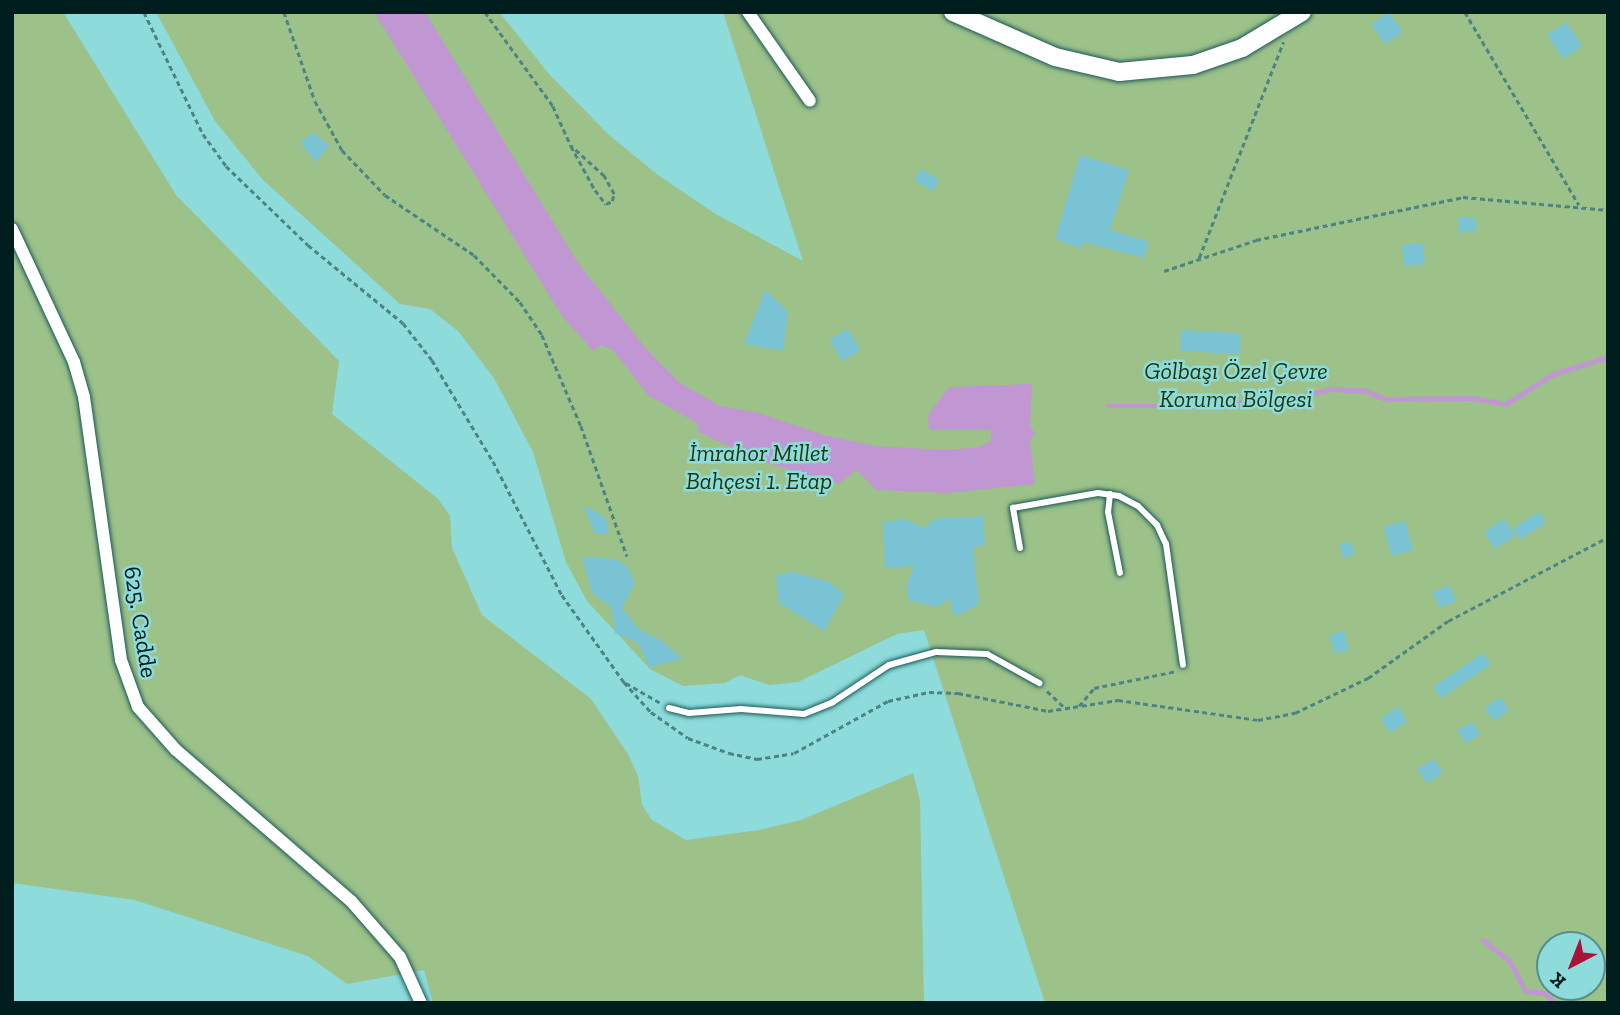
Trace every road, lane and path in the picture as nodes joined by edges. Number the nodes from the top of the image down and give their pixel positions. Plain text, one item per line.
1 (144, 12) edge
2 (284, 12) edge
3 (485, 12) edge
4 (748, 12) edge
5 (953, 12) edge
6 (1302, 12) edge
7 (1465, 12) edge
8 (1285, 23) junction
9 (810, 101) dead end
10 (571, 146) junction
11 (1579, 205) junction
12 (1608, 210) edge
13 (12, 229) edge
14 (1199, 258) junction
15 (1164, 271) dead end
16 (1110, 494) junction
17 (1608, 537) edge
18 (1020, 548) dead end
19 (627, 556) dead end
20 (1120, 573) dead end
21 (1183, 665) joint
22 (624, 682) junction
23 (1039, 683) joint
24 (1079, 706) junction
25 (669, 708) joint
26 (1065, 708) junction
27 (421, 1003) edge

1 - 22 path
2 - 19 path
3 - 10 path
4 - 9 street
5 - 8 street
6 - 8 street
7 - 11 path
8 - 14 path
10 - 10 path
11 - 12 path
11 - 14 path
13 - 27 street, 625. Cadde
14 - 15 path
16 - 18 lane
16 - 20 lane
16 - 21 lane
17 - 24 path
21 - 24 path
22 - 25 path
22 - 26 path
23 - 25 lane
23 - 26 path
24 - 26 path

